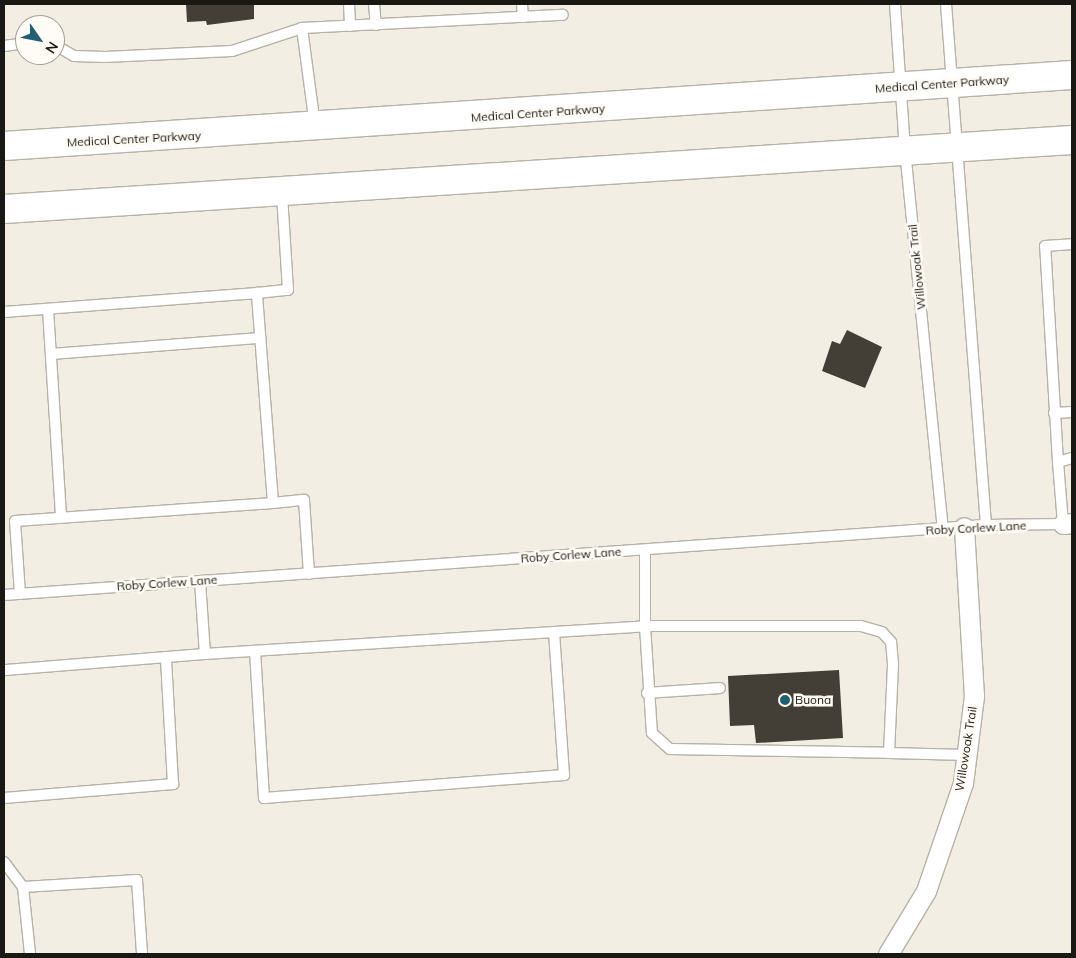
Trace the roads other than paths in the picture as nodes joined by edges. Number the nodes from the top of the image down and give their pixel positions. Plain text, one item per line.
1 (348, 4) edge
2 (374, 4) edge
3 (522, 4) edge
4 (895, 4) edge
5 (946, 4) edge
6 (563, 15) dead end
7 (523, 17) junction
8 (376, 25) junction
9 (350, 26) junction
10 (302, 28) junction
11 (65, 51) edge
12 (1072, 75) edge
13 (950, 83) junction
14 (902, 87) junction
15 (315, 128) junction
16 (1072, 140) edge
17 (954, 145) junction
18 (4, 146) edge
19 (905, 150) junction
20 (282, 194) junction
21 (4, 208) edge
22 (1072, 244) edge
23 (257, 293) junction
24 (48, 309) junction
25 (4, 312) edge
26 (260, 338) junction
27 (51, 354) junction
28 (1072, 412) edge
29 (1054, 413) junction
30 (1072, 458) edge
31 (1058, 462) junction
32 (274, 502) junction
33 (61, 518) junction
34 (1068, 523) edge
35 (986, 526) junction
36 (964, 527) junction
37 (943, 529) junction
38 (646, 550) junction
39 (309, 574) junction
40 (200, 581) junction
41 (20, 594) junction
42 (4, 595) edge
43 (645, 626) junction
44 (554, 632) junction
45 (255, 651) junction
46 (205, 654) junction
47 (166, 657) junction
48 (4, 670) edge
49 (720, 688) dead end
50 (647, 693) junction
51 (889, 753) junction
52 (967, 755) junction
53 (4, 798) edge
54 (4, 862) edge
55 (23, 887) junction
56 (30, 954) edge
57 (142, 954) edge
58 (888, 954) edge

1 - 9 lane
2 - 8 lane
3 - 7 lane
4 - 14 lane, Willowoak Trail
5 - 13 lane
6 - 7 lane
7 - 8 lane
8 - 9 lane
9 - 10 lane
10 - 11 lane
10 - 15 lane
12 - 13 main road, Medical Center Parkway
13 - 14 main road, Medical Center Parkway
13 - 17 lane
14 - 15 main road, Medical Center Parkway
14 - 19 lane, Willowoak Trail
15 - 18 main road, Medical Center Parkway
16 - 17 main road
17 - 19 main road
17 - 35 lane
19 - 20 main road
19 - 37 lane, Willowoak Trail
20 - 21 main road
20 - 23 lane
22 - 29 lane, Roby Corlew Lane
23 - 24 lane
23 - 26 lane
24 - 25 lane
24 - 27 lane
26 - 27 lane
26 - 32 lane
27 - 33 lane
28 - 29 lane
29 - 31 lane, Roby Corlew Lane
30 - 31 lane
31 - 34 lane, Roby Corlew Lane
32 - 33 lane
32 - 39 lane
33 - 41 lane
34 - 35 lane, Roby Corlew Lane
35 - 36 lane, Roby Corlew Lane
36 - 37 lane, Roby Corlew Lane
36 - 52 street, Willowoak Trail
37 - 38 lane, Roby Corlew Lane
38 - 39 lane, Roby Corlew Lane
38 - 43 lane
39 - 40 lane, Roby Corlew Lane
40 - 41 lane, Roby Corlew Lane
40 - 46 lane
41 - 42 lane, Roby Corlew Lane
43 - 44 lane
43 - 50 lane
43 - 51 lane
44 - 45 lane
44 - 45 lane
45 - 46 lane
46 - 47 lane
47 - 48 lane
47 - 53 lane
49 - 50 lane
50 - 51 lane
51 - 52 lane
52 - 58 street, Willowoak Trail
54 - 55 lane
55 - 56 lane
55 - 57 lane

